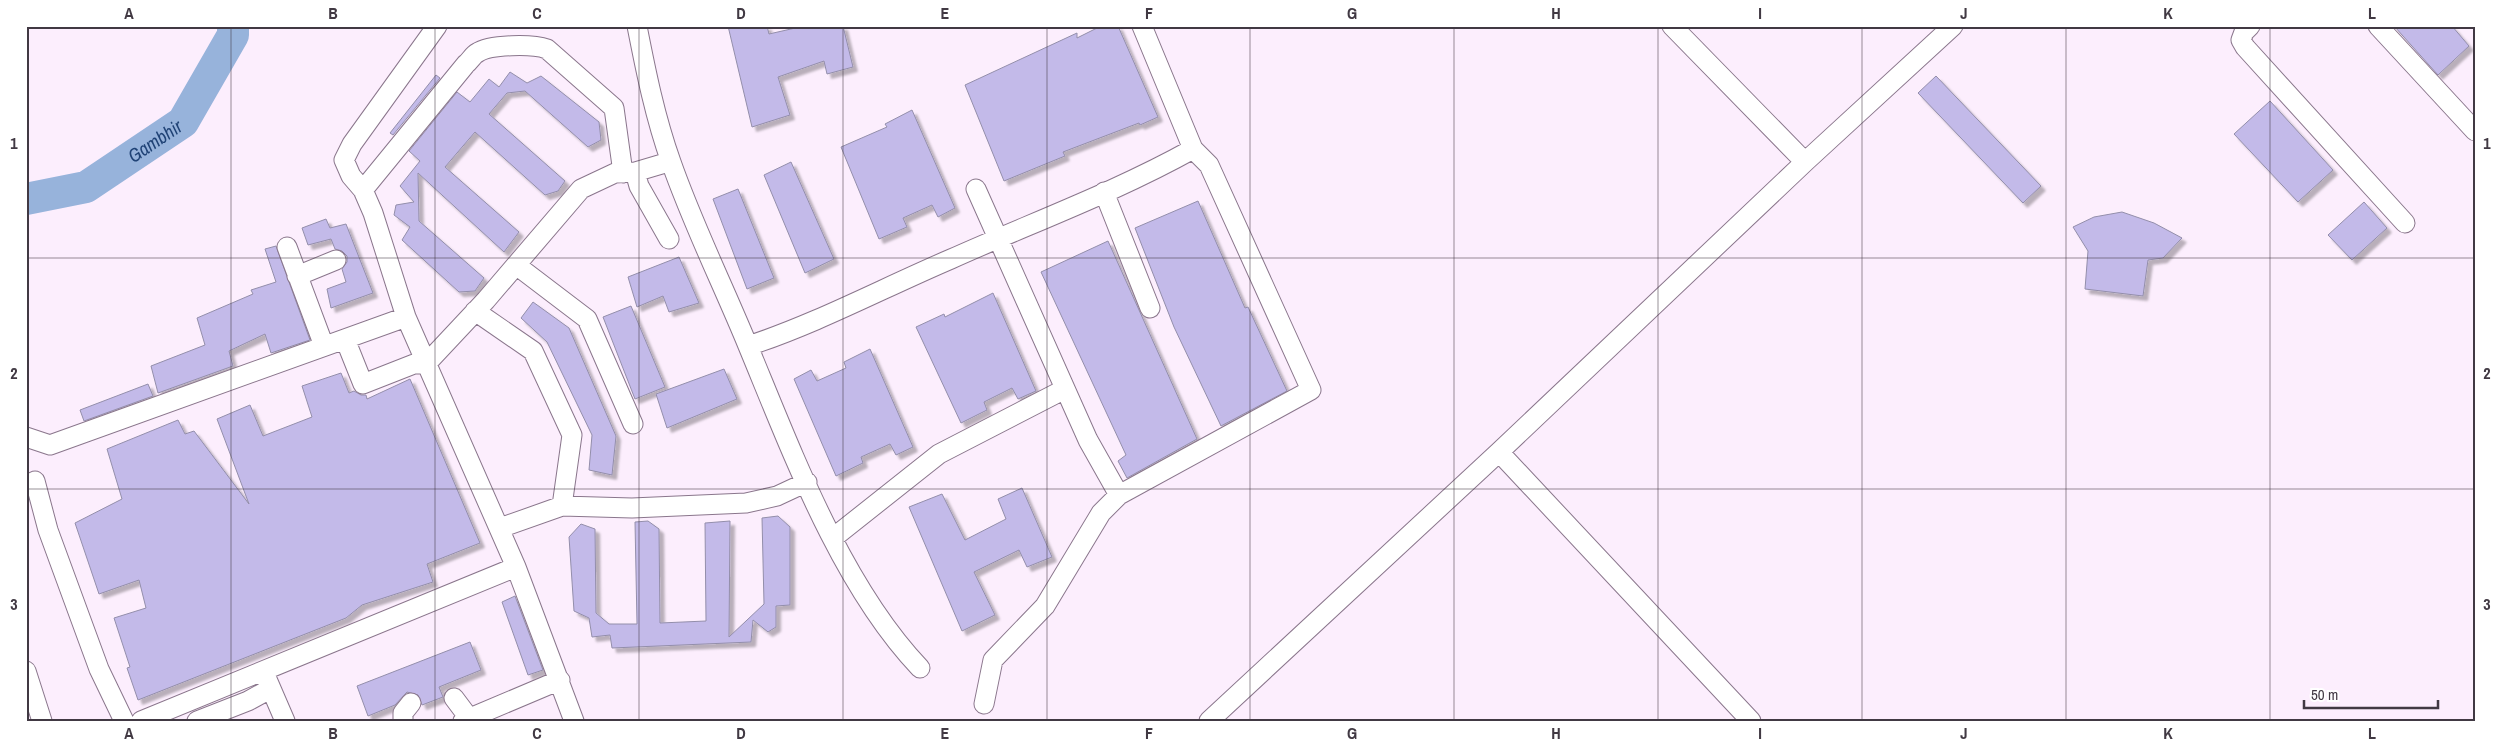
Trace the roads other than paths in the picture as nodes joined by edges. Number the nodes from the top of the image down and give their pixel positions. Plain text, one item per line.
1 (437, 26) edge
2 (636, 26) edge
3 (1142, 26) edge
4 (1672, 26) edge
5 (1952, 26) edge
6 (2250, 26) edge
7 (2378, 26) edge
8 (2475, 131) edge
9 (1193, 149) junction
10 (1805, 162) junction
11 (662, 164) dead end
12 (629, 172) junction
13 (976, 189) dead end
14 (363, 190) junction
15 (1104, 192) junction
16 (2405, 223) dead end
17 (669, 239) dead end
18 (996, 239) junction
19 (287, 247) dead end
20 (336, 260) dead end
21 (516, 265) junction
22 (298, 276) junction
23 (1150, 308) dead end
24 (475, 311) junction
25 (406, 316) junction
26 (345, 339) junction
27 (324, 346) junction
28 (748, 346) junction
29 (426, 364) junction
30 (1065, 389) junction
31 (633, 424) dead end
32 (26, 437) edge
33 (1499, 452) junction
34 (35, 481) dead end
35 (807, 482) junction
36 (1119, 495) junction
37 (562, 506) junction
38 (500, 528) junction
39 (834, 538) junction
40 (516, 568) junction
41 (920, 668) dead end
42 (26, 671) edge
43 (264, 671) junction
44 (560, 680) junction
45 (270, 689) junction
46 (454, 698) dead end
47 (411, 703) dead end
48 (984, 704) dead end
49 (280, 719) edge
50 (466, 720) edge
51 (42, 721) edge
52 (124, 721) edge
53 (141, 721) edge
54 (197, 721) edge
55 (403, 721) edge
56 (574, 721) edge
57 (1209, 721) edge
58 (1751, 721) edge

1 - 14 street
2 - 28 street
3 - 9 street
4 - 10 street
5 - 10 street
6 - 16 street
7 - 8 street
9 - 15 street
9 - 36 street
10 - 33 street
11 - 12 street
12 - 14 street
12 - 17 street
12 - 21 street
13 - 18 street
14 - 25 street
15 - 18 street
15 - 23 street
18 - 28 street
18 - 30 street
19 - 22 street
20 - 22 street
21 - 24 street
21 - 31 street
22 - 27 street
24 - 29 street
24 - 37 street
25 - 26 street
25 - 29 street
26 - 27 street
26 - 29 street
27 - 32 street
28 - 35 street
29 - 38 street
30 - 36 street
30 - 39 street
33 - 57 street
33 - 58 street
34 - 52 street
35 - 37 street
35 - 39 street
36 - 48 street
37 - 38 street
38 - 40 street
39 - 41 street
40 - 43 street
40 - 44 street
42 - 51 street
43 - 45 street
43 - 53 street
44 - 50 street
44 - 56 street
45 - 49 street
45 - 54 street
46 - 50 street
47 - 55 street

